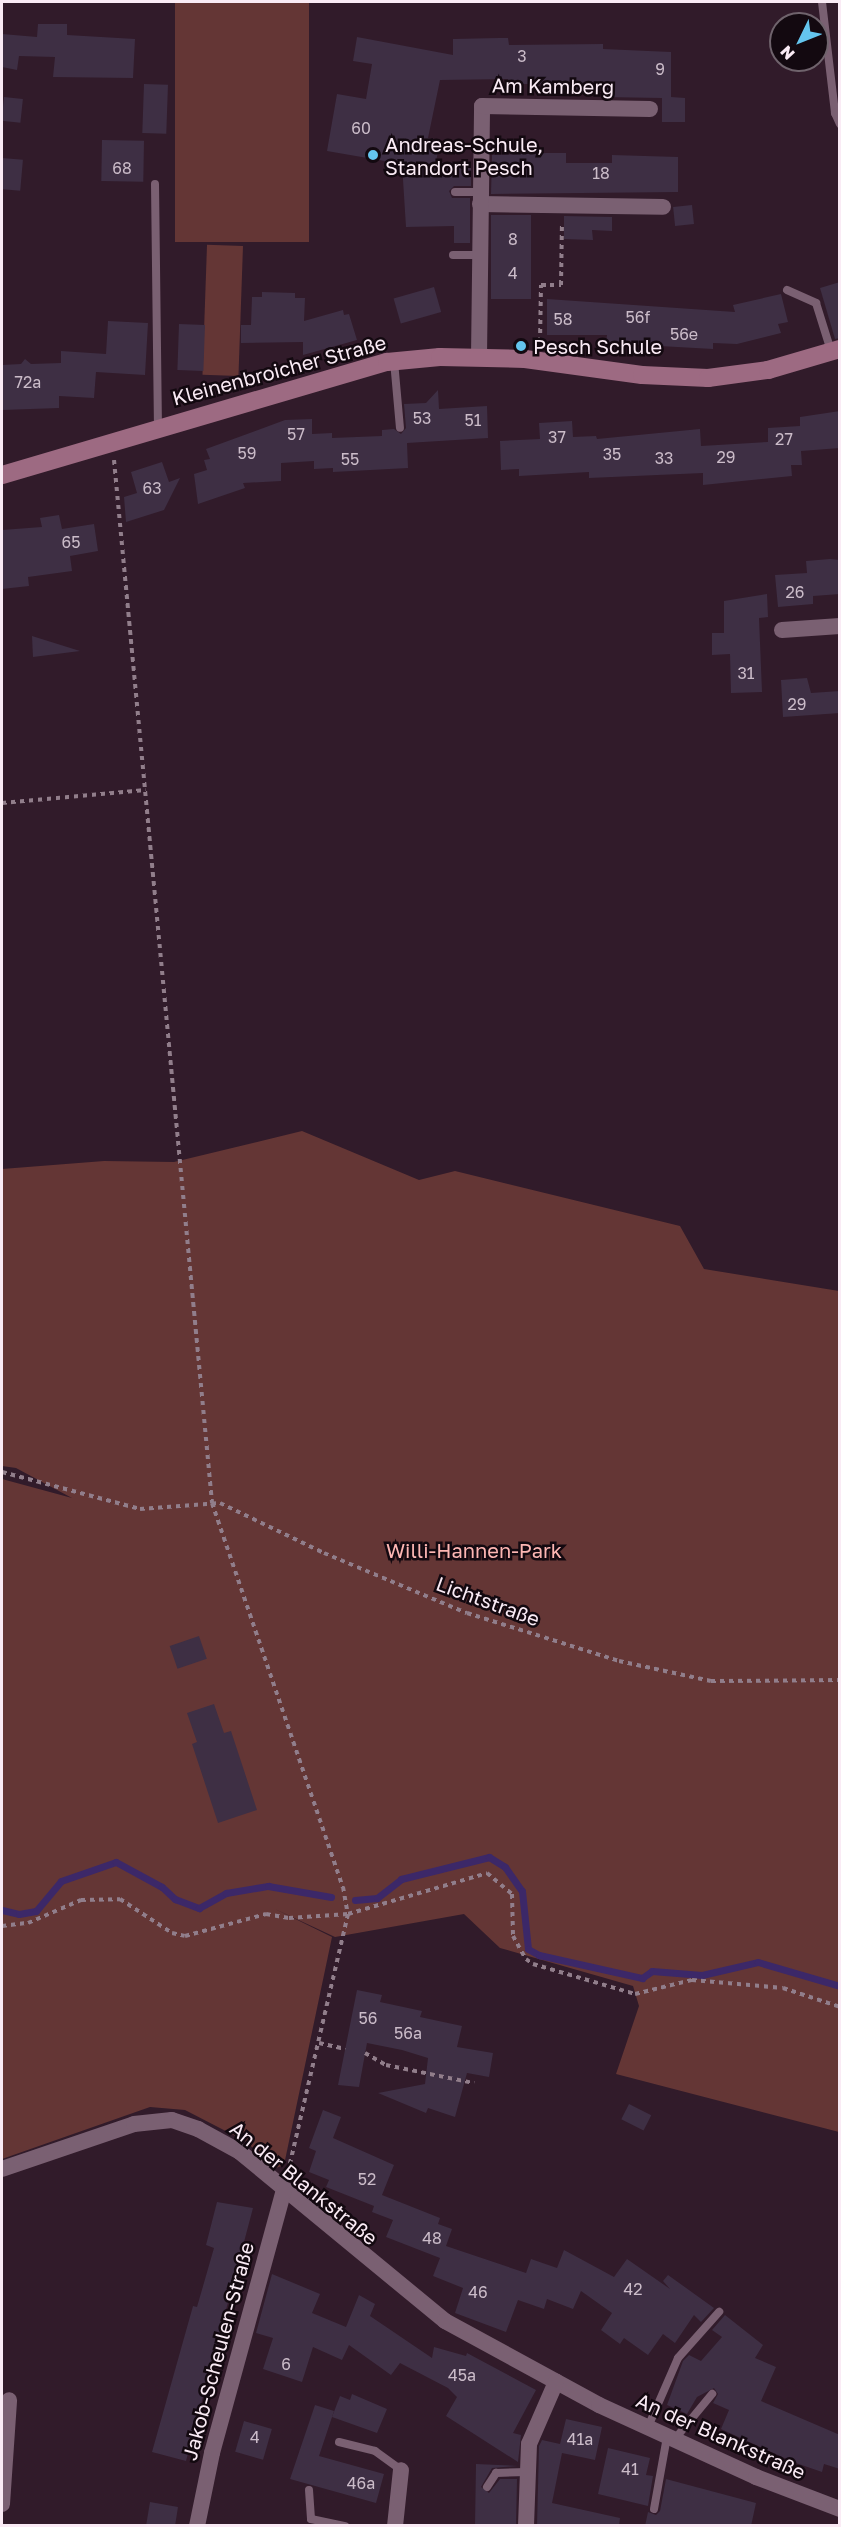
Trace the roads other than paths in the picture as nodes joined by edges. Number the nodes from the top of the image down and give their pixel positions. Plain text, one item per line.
1 (822, 2) edge
2 (651, 109) dead end
3 (840, 124) edge
4 (155, 184) dead end
5 (455, 192) dead end
6 (480, 198) junction
7 (663, 207) dead end
8 (453, 255) dead end
9 (480, 255) junction
10 (787, 290) dead end
11 (835, 351) edge
12 (479, 357) junction
13 (394, 361) junction
14 (158, 427) junction
15 (400, 428) dead end
16 (2, 475) edge
17 (840, 626) edge
18 (782, 630) dead end
19 (2, 2169) edge
20 (284, 2189) junction
21 (719, 2312) dead end
22 (556, 2382) junction
23 (712, 2394) dead end
24 (9, 2400) dead end
25 (648, 2427) junction
26 (671, 2438) junction
27 (339, 2442) dead end
28 (401, 2470) joint
29 (527, 2472) junction
30 (487, 2487) dead end
31 (309, 2490) dead end
32 (2, 2504) edge
33 (840, 2508) edge
34 (654, 2509) dead end
35 (197, 2526) edge
36 (345, 2526) edge
37 (395, 2526) edge
38 (526, 2526) edge

1 - 3 lane
2 - 6 street, Am Kamberg
4 - 14 lane, Kleinenbroicher Straße
5 - 6 lane
6 - 7 street
6 - 9 street, Am Kamberg
8 - 9 lane
9 - 12 street, Am Kamberg
10 - 11 lane
11 - 12 street, Kleinenbroicher Straße
12 - 13 street, Kleinenbroicher Straße
13 - 14 street, Kleinenbroicher Straße
13 - 15 lane
14 - 16 street, Kleinenbroicher Straße
17 - 18 street
19 - 20 street, An der Blankstraße
20 - 22 street, An der Blankstraße
20 - 35 street, Jakob-Scheulen-Straße
21 - 25 lane
22 - 25 street, An der Blankstraße
22 - 29 street
23 - 26 lane
24 - 32 street
25 - 26 street, An der Blankstraße
26 - 33 street, An der Blankstraße
26 - 34 lane
27 - 28 lane
28 - 37 street
29 - 30 lane
29 - 38 street
31 - 36 lane

